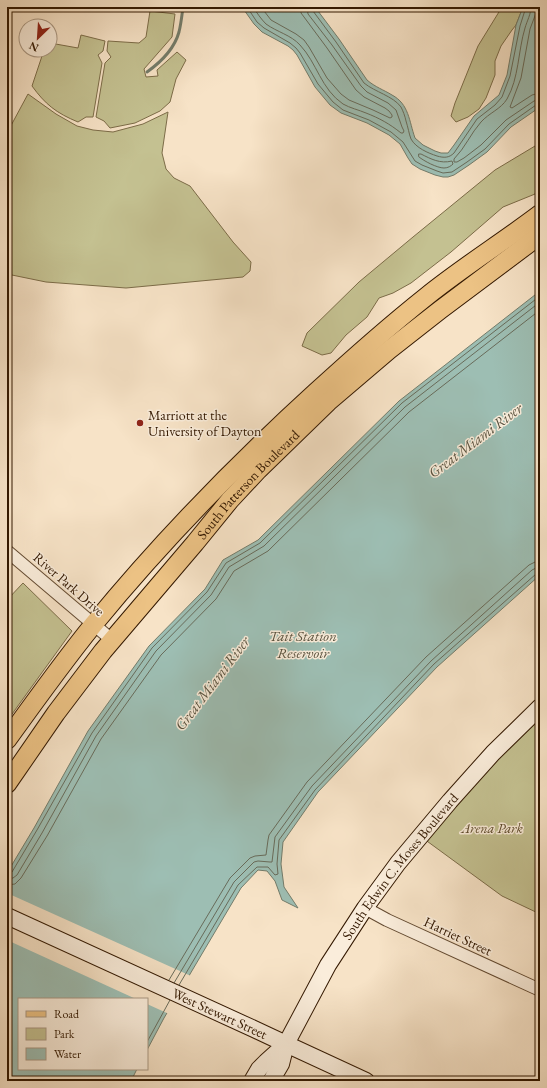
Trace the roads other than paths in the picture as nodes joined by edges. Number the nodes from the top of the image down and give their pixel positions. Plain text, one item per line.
1 (540, 214) edge
2 (540, 235) edge
3 (7, 551) edge
4 (93, 625) junction
5 (112, 640) junction
6 (540, 707) edge
7 (7, 740) edge
8 (7, 784) edge
9 (365, 908) junction
10 (7, 916) edge
11 (540, 990) edge
12 (286, 1044) junction
13 (252, 1081) edge
14 (271, 1081) edge
15 (366, 1081) edge

1 - 4 main road, South Patterson Boulevard
2 - 5 main road, South Patterson Boulevard
3 - 4 street, River Park Drive
4 - 5 street, River Park Drive
4 - 7 main road, South Patterson Boulevard
5 - 8 main road, South Patterson Boulevard
6 - 9 main road, South Edwin C. Moses Boulevard
9 - 11 street, Harriet Street
9 - 12 main road, South Edwin C. Moses Boulevard
10 - 12 main road, West Stewart Street
12 - 13 main road, South Edwin C. Moses Boulevard
12 - 14 main road, South Edwin C. Moses Boulevard
12 - 15 main road, West Stewart Street

